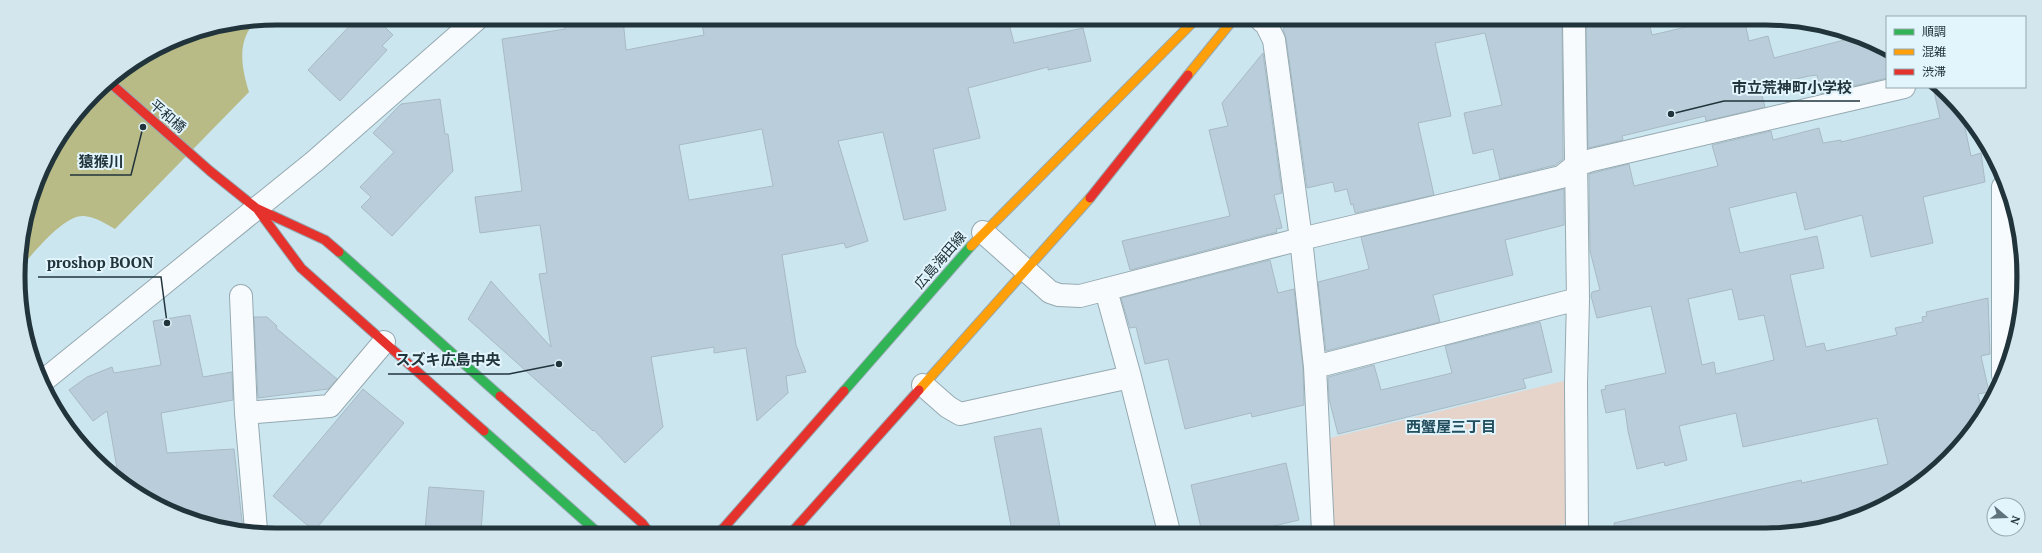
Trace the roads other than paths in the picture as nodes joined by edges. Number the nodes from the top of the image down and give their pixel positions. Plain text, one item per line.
1 (470, 25) edge
2 (1190, 25) edge
3 (1229, 25) edge
4 (1266, 25) edge
5 (1574, 25) edge
6 (113, 85) edge
7 (1900, 88) edge
8 (1576, 166) junction
9 (2003, 193) edge
10 (256, 208) junction
11 (984, 232) junction
12 (1301, 239) junction
13 (1026, 270) junction
14 (1106, 290) junction
15 (241, 296) dead end
16 (1578, 299) junction
17 (384, 342) junction
18 (2003, 360) edge
19 (1315, 367) junction
20 (1130, 377) junction
21 (46, 378) edge
22 (923, 385) junction
23 (246, 413) junction
24 (256, 527) edge
25 (593, 528) edge
26 (646, 528) edge
27 (724, 528) edge
28 (796, 528) edge
29 (1168, 528) edge
30 (1323, 528) edge
31 (1577, 528) edge

1 - 10 street
2 - 11 main road, 広島海田線
3 - 13 main road
4 - 12 street
5 - 8 street
6 - 10 main road, 平和橋
7 - 8 street
8 - 12 street
8 - 16 street
9 - 18 street
10 - 17 main road
10 - 21 street
10 - 26 main road
11 - 13 street
11 - 27 main road, 広島海田線
12 - 14 street
12 - 19 street
13 - 14 street
13 - 22 main road
14 - 20 street
15 - 23 street
16 - 19 street
16 - 31 street
17 - 23 street
17 - 25 main road
19 - 30 street
20 - 22 street
20 - 29 street
22 - 28 main road
23 - 24 street

